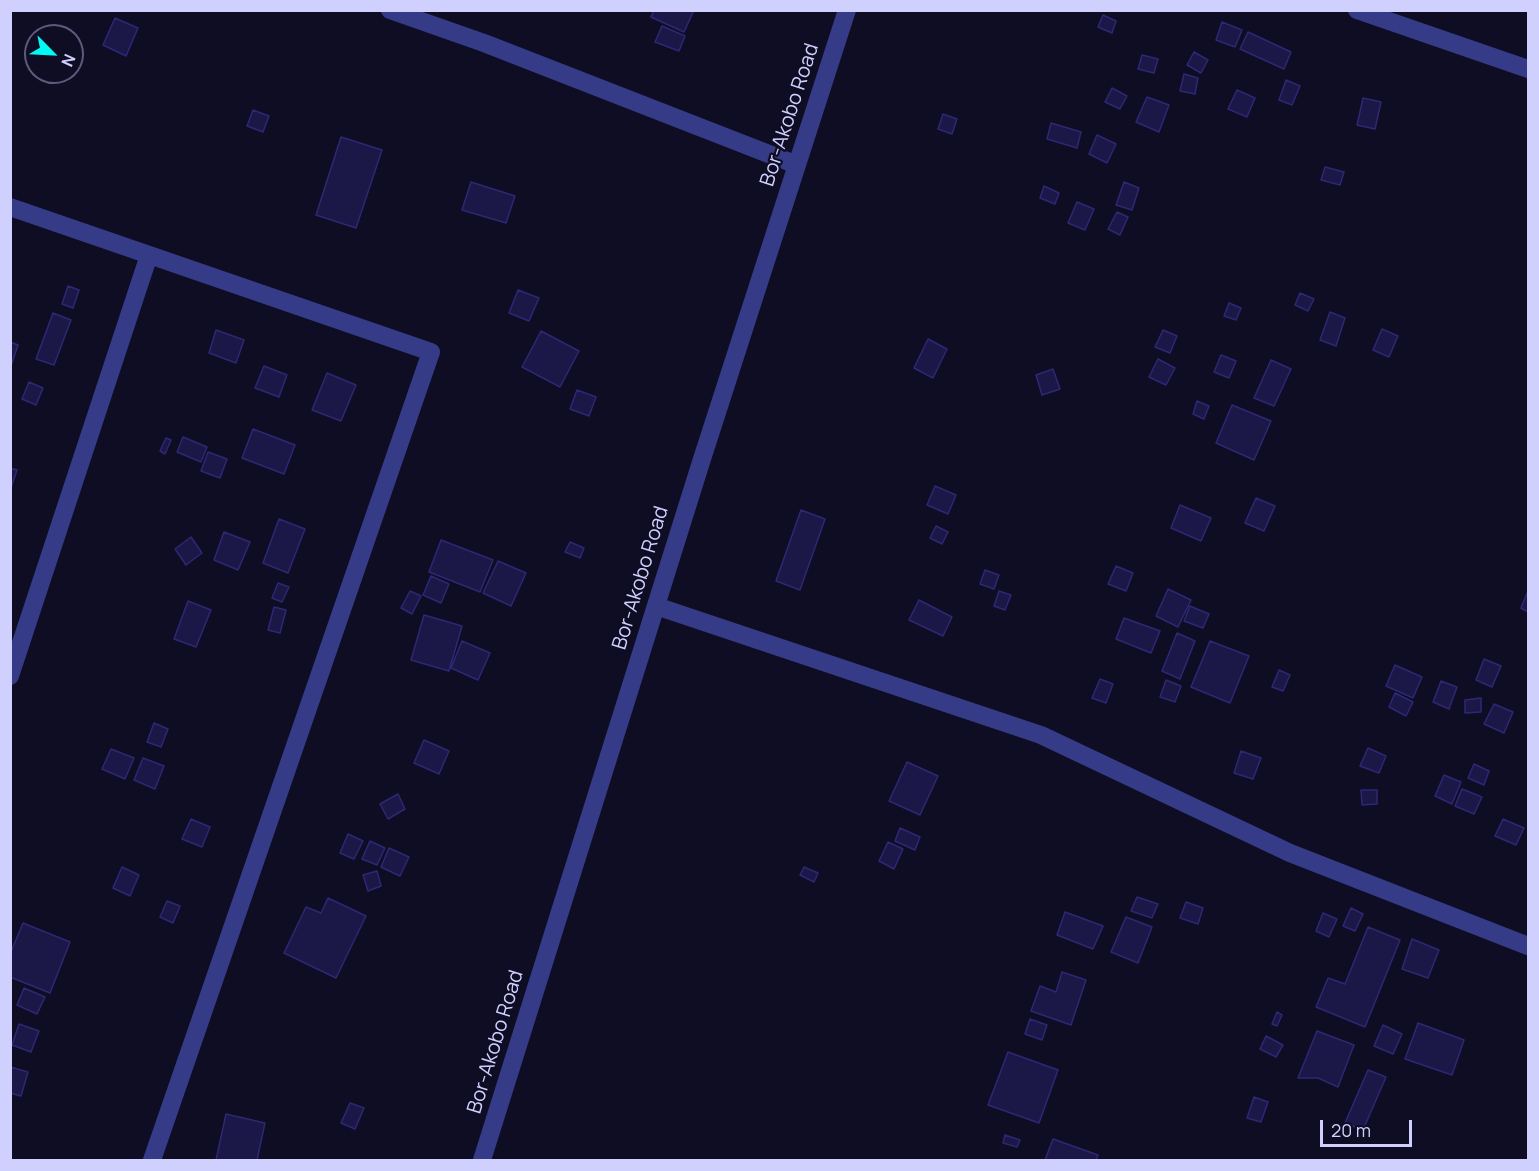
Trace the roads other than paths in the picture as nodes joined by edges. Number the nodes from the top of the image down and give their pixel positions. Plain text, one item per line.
1 (390, 10) edge
2 (848, 10) edge
3 (1357, 10) edge
4 (1528, 69) edge
5 (797, 165) junction
6 (10, 207) edge
7 (149, 255) junction
8 (657, 606) junction
9 (10, 676) edge
10 (1528, 946) edge
11 (152, 1161) edge
12 (482, 1161) edge

1 - 5 street
2 - 5 street, Bor-Akobo Road
3 - 4 street
5 - 8 street, Bor-Akobo Road
6 - 7 street
7 - 9 street
7 - 11 street
8 - 10 street
8 - 12 street, Bor-Akobo Road

